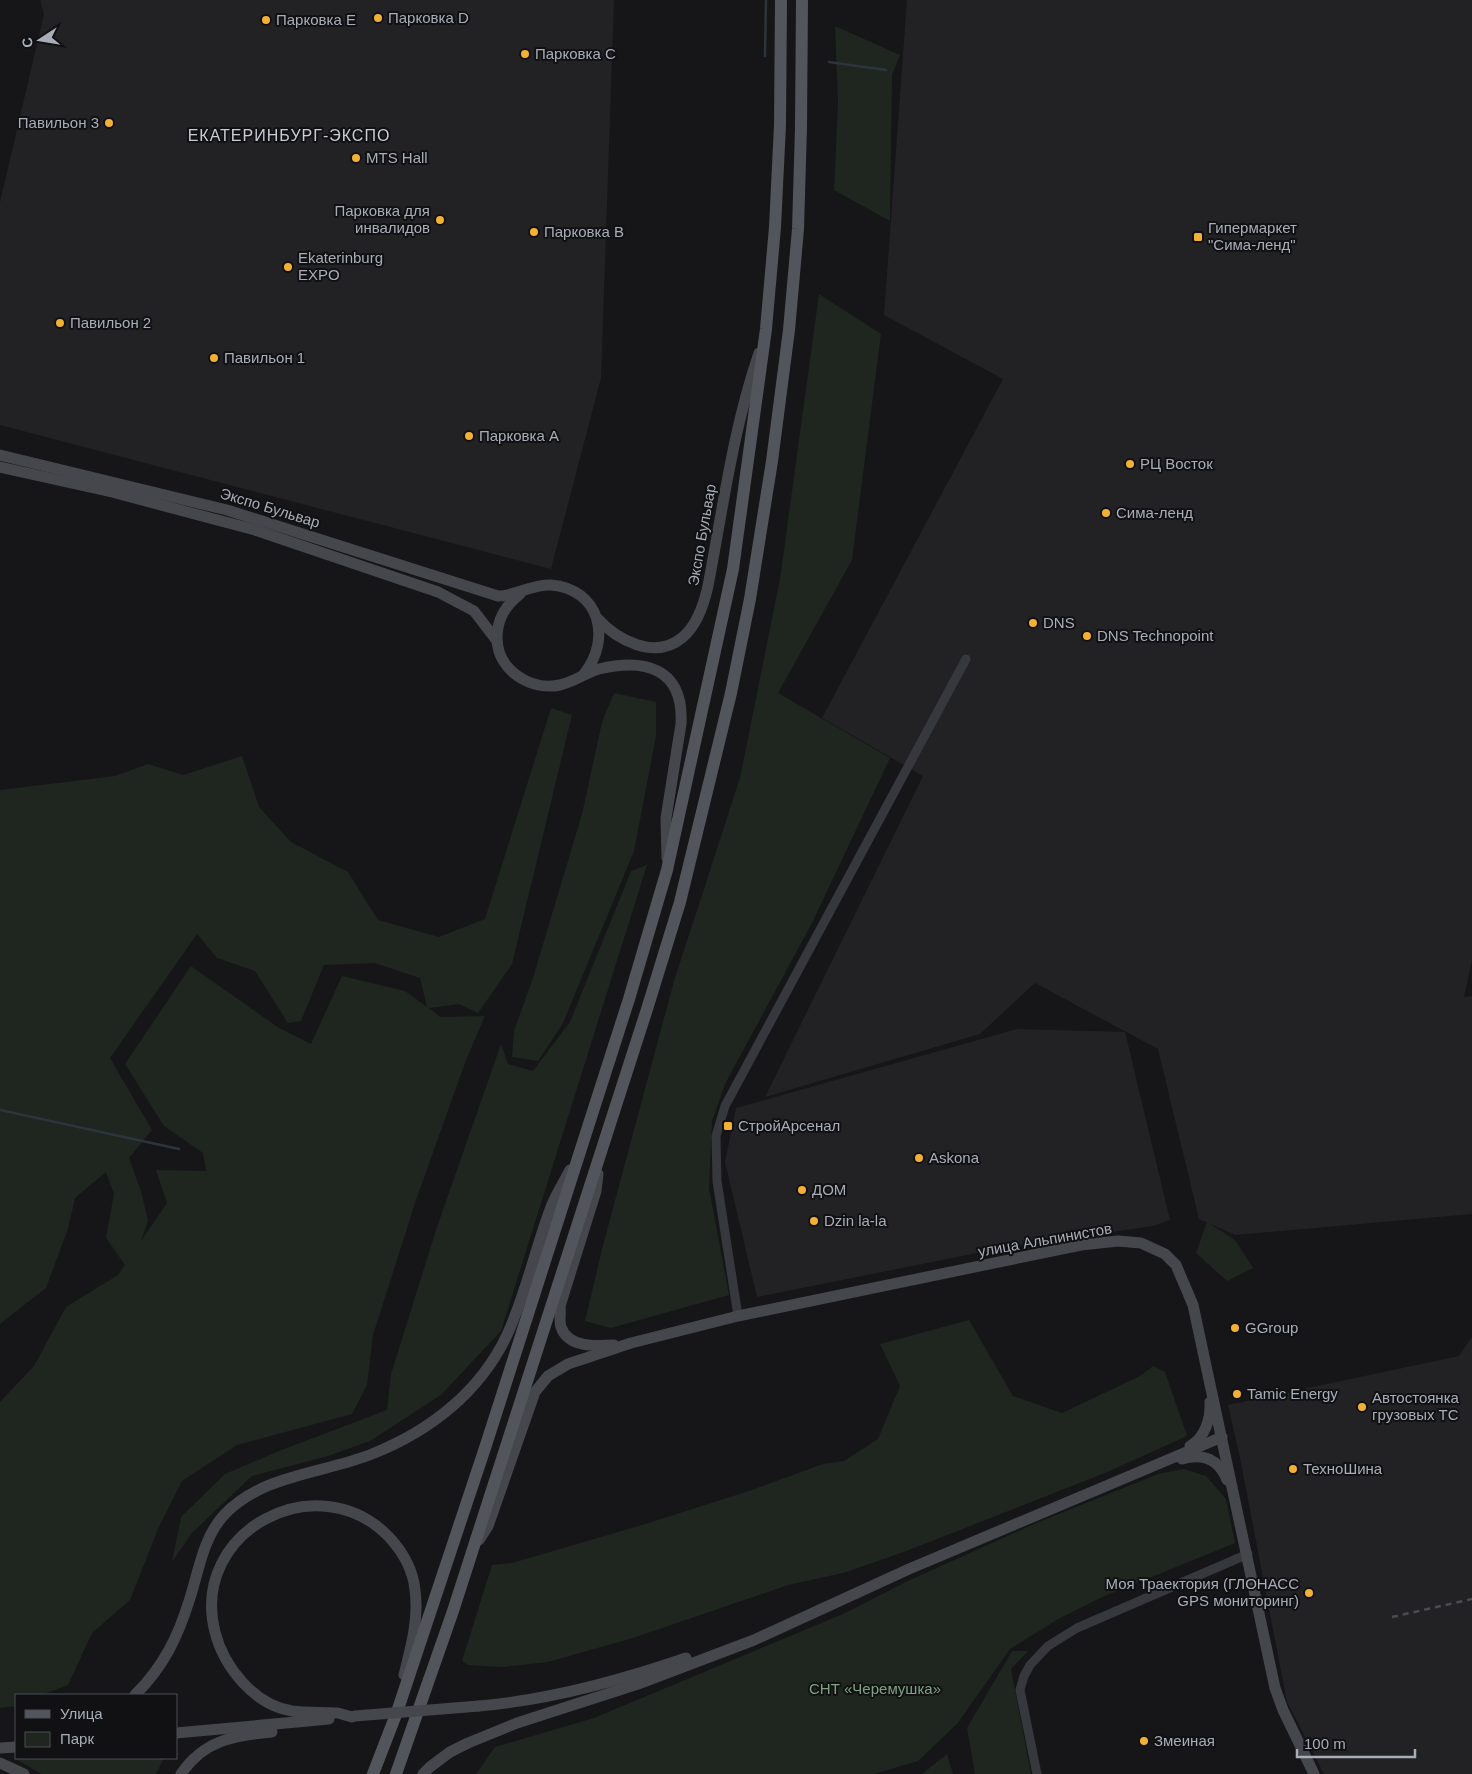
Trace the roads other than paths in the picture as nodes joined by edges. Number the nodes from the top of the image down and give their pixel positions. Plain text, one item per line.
1 (774, 0) edge
2 (781, 0) edge
3 (802, 0) edge
4 (809, 0) edge
5 (780, 40) junction
6 (802, 42) junction
7 (764, 338) junction
8 (0, 455) edge
9 (0, 467) edge
10 (528, 589) junction
11 (596, 616) junction
12 (497, 642) junction
13 (966, 659) dead end
14 (584, 674) junction
15 (667, 870) junction
16 (602, 1152) junction
17 (578, 1155) junction
18 (738, 1316) junction
19 (630, 1343) junction
20 (1207, 1370) junction
21 (1222, 1437) junction
22 (1171, 1458) junction
23 (1144, 1470) junction
24 (1239, 1512) junction
25 (471, 1554) junction
26 (1248, 1554) junction
27 (812, 1613) junction
28 (136, 1694) edge
29 (397, 1712) junction
30 (354, 1717) junction
31 (312, 1721) junction
32 (178, 1733) edge
33 (15, 1747) edge
34 (0, 1748) edge
35 (0, 1763) edge
36 (24, 1774) edge
37 (181, 1774) edge
38 (374, 1774) edge
39 (396, 1774) edge
40 (423, 1774) edge
41 (1037, 1774) edge
42 (1314, 1774) edge

1 - 5 main road
2 - 5 main road
3 - 6 main road
4 - 6 main road
5 - 7 main road
6 - 16 main road
7 - 11 main road, Экспо Бульвар
7 - 15 main road
8 - 10 main road, Экспо Бульвар
9 - 12 main road, Экспо Бульвар
10 - 11 main road, Экспо Бульвар
10 - 12 main road
11 - 14 main road
12 - 14 main road, Экспо Бульвар
13 - 18 street
14 - 15 main road, Экспо Бульвар
15 - 17 main road
16 - 19 main road
16 - 25 main road
17 - 28 main road
17 - 29 main road
18 - 19 main road, улица Альпинистов
18 - 20 main road, улица Альпинистов
19 - 25 main road
20 - 21 main road, улица Альпинистов
20 - 22 main road
21 - 22 main road
21 - 24 main road, улица Альпинистов
22 - 23 main road
23 - 24 main road
23 - 27 main road
24 - 26 main road, улица Альпинистов
25 - 39 main road
26 - 41 street
26 - 42 main road, улица Альпинистов
27 - 30 main road, bridge
27 - 40 main road
29 - 30 main road
29 - 38 main road
30 - 31 main road
31 - 32 main road
31 - 37 main road
33 - 34 main road
35 - 36 main road

